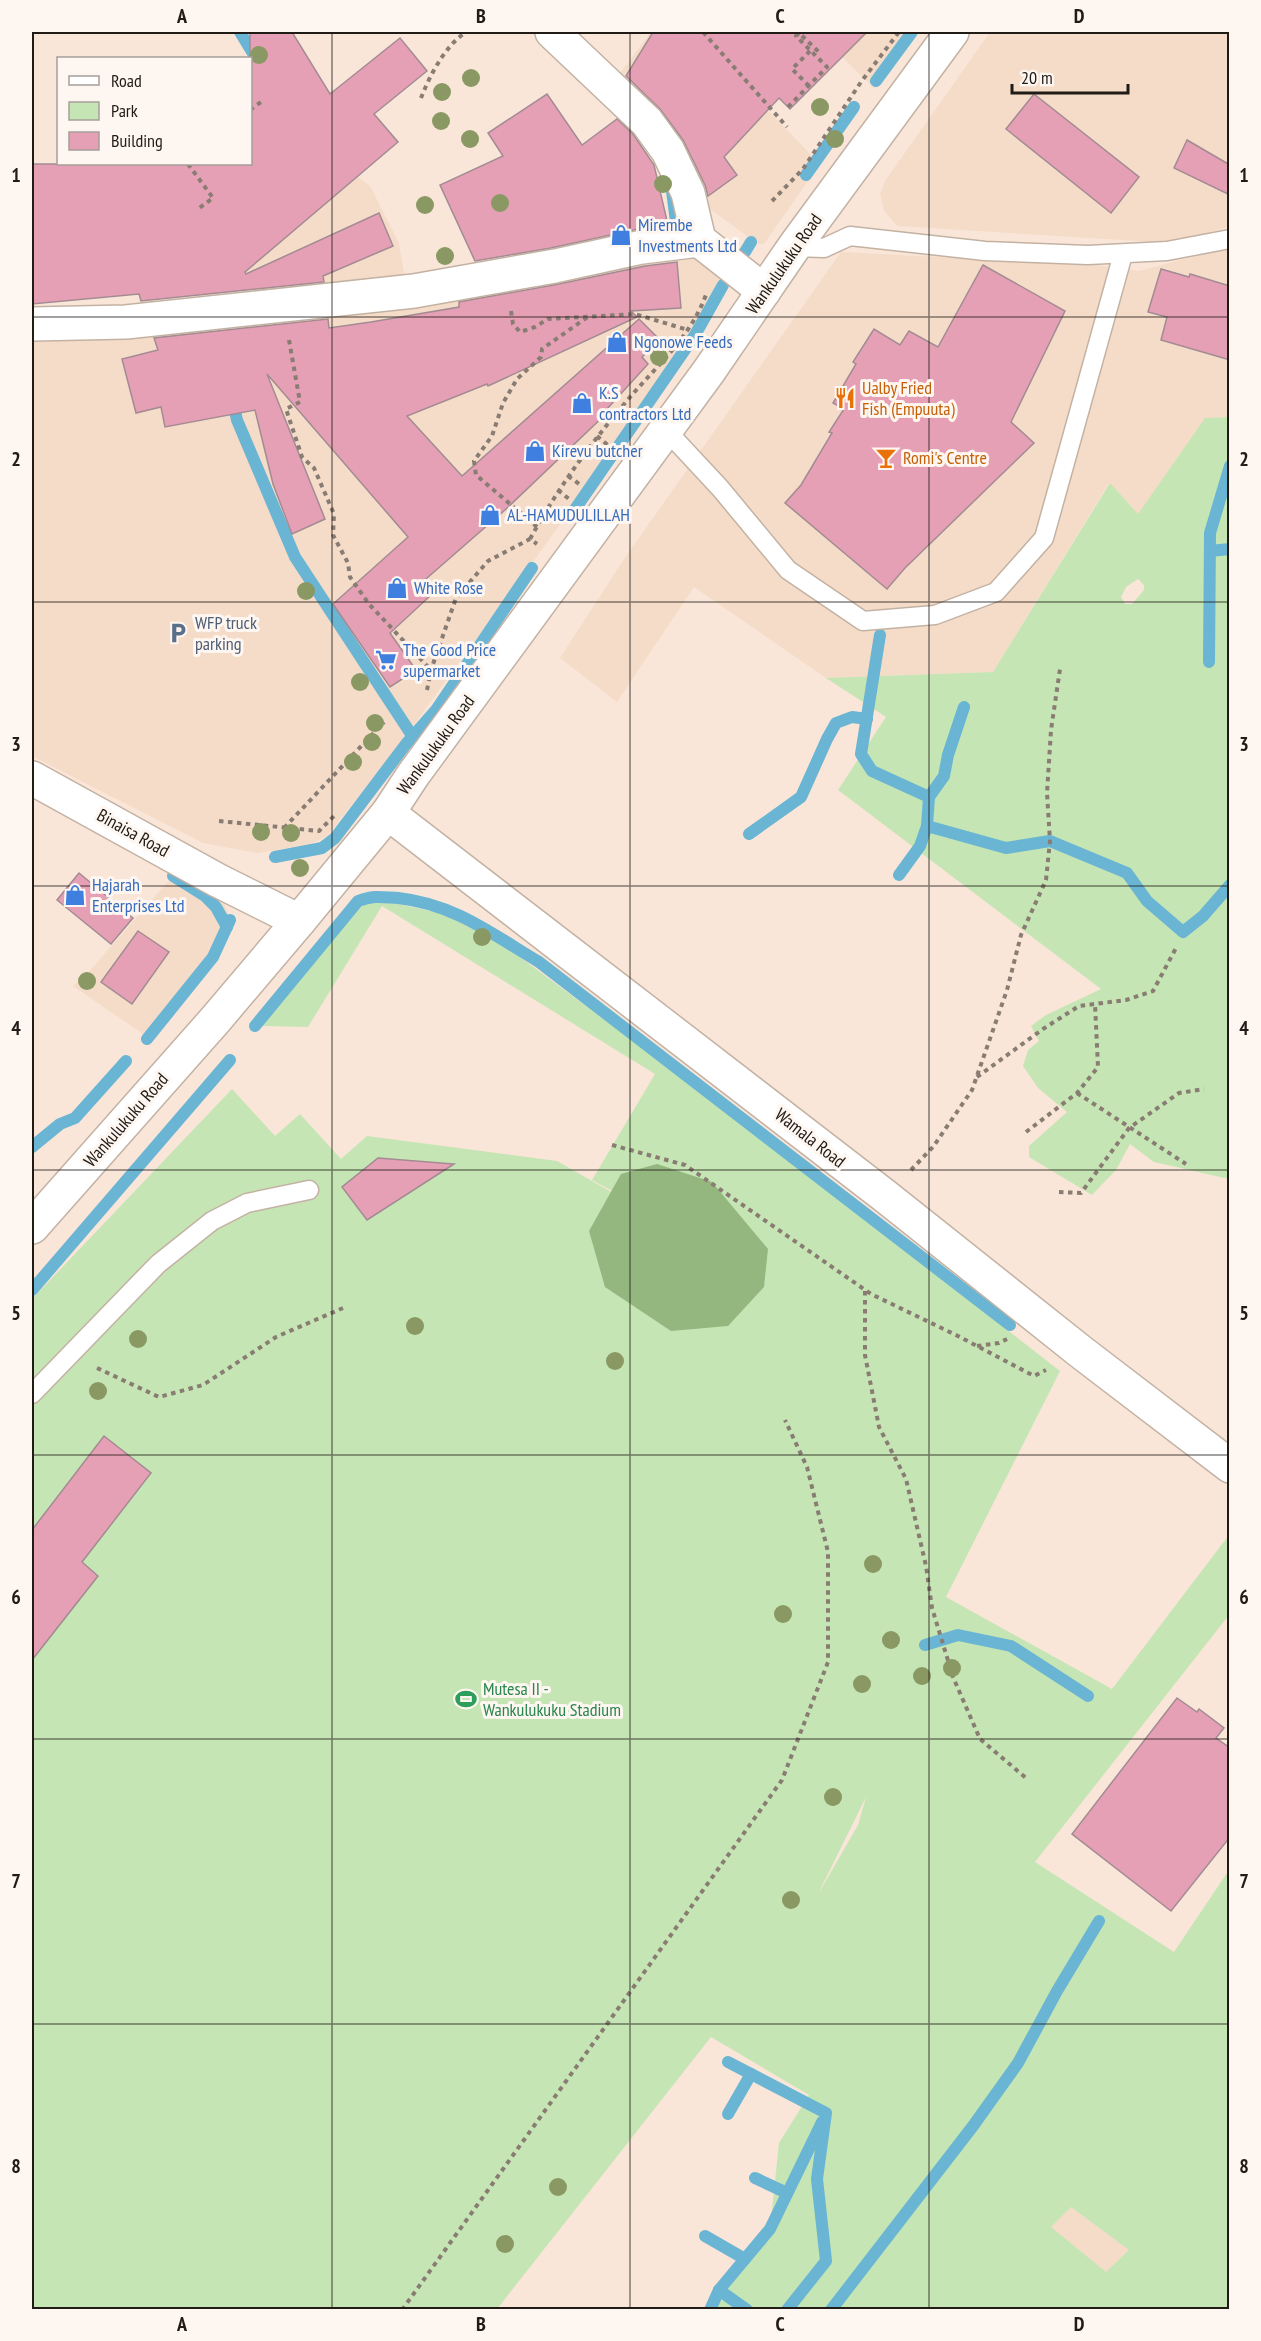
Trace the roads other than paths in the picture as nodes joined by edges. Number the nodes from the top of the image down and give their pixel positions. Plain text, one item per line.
1 (552, 32) edge
2 (952, 32) edge
3 (1230, 239) edge
4 (699, 240) junction
5 (794, 248) junction
6 (1123, 254) junction
7 (764, 291) junction
8 (32, 324) edge
9 (666, 430) junction
10 (32, 778) edge
11 (388, 813) junction
12 (299, 921) junction
13 (309, 1190) dead end
14 (32, 1227) edge
15 (32, 1394) edge
16 (1230, 1466) edge

1 - 4 street
2 - 5 street, Wankulukuku Road
3 - 6 lane
4 - 7 street
4 - 8 street
5 - 6 lane
5 - 7 street, Wankulukuku Road
6 - 9 lane
7 - 9 street, Wankulukuku Road
9 - 11 street, Wankulukuku Road
10 - 12 street, Binaisa Road
11 - 12 street, Wankulukuku Road
11 - 16 street, Wamala Road
12 - 14 street, Wankulukuku Road
13 - 15 lane

